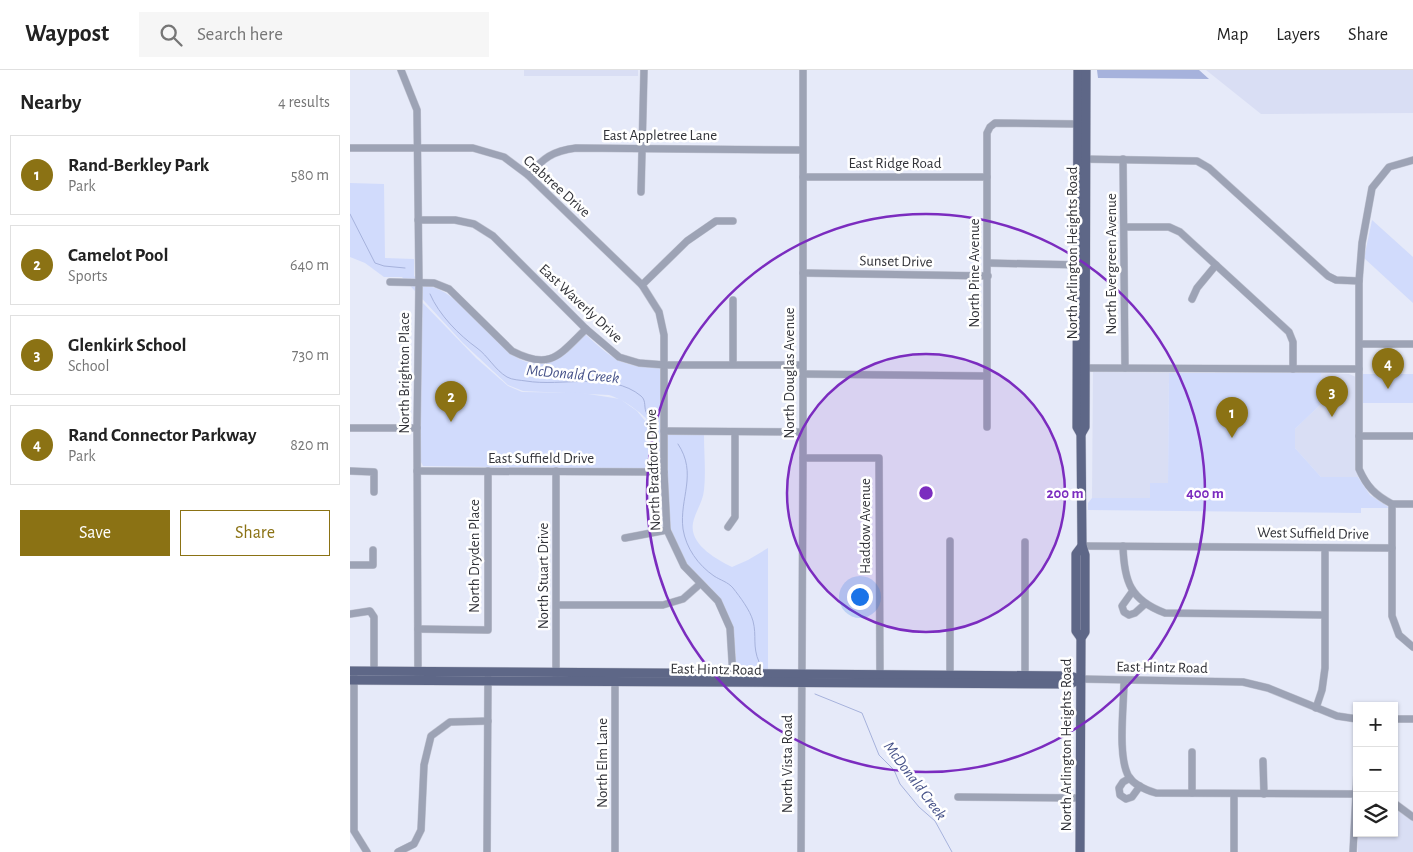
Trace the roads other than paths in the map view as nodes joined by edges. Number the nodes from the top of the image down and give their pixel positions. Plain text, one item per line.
1 (401, 70) edge
2 (644, 70) edge
3 (803, 70) edge
4 (1078, 70) edge
5 (1086, 70) edge
6 (1078, 124) junction
7 (350, 148) edge
8 (416, 148) junction
9 (642, 149) junction
10 (802, 150) junction
11 (1082, 158) junction
12 (1124, 159) junction
13 (1413, 160) edge
14 (528, 175) junction
15 (803, 177) junction
16 (987, 177) junction
17 (641, 192) dead end
18 (418, 220) junction
19 (733, 221) dead end
20 (1125, 227) junction
21 (988, 263) junction
22 (1216, 264) junction
23 (1082, 265) junction
24 (803, 273) junction
25 (988, 276) junction
26 (1359, 281) junction
27 (390, 282) dead end
28 (420, 283) junction
29 (642, 285) junction
30 (1192, 299) dead end
31 (733, 300) dead end
32 (586, 329) junction
33 (1360, 344) junction
34 (1413, 344) edge
35 (733, 363) junction
36 (802, 364) junction
37 (665, 365) junction
38 (1081, 368) junction
39 (1125, 368) junction
40 (1293, 369) junction
41 (1359, 369) junction
42 (802, 374) junction
43 (987, 376) junction
44 (987, 427) dead end
45 (350, 428) edge
46 (417, 428) junction
47 (664, 431) junction
48 (735, 432) junction
49 (802, 432) junction
50 (1359, 436) junction
51 (1413, 436) edge
52 (804, 458) junction
53 (418, 470) junction
54 (350, 471) edge
55 (488, 471) junction
56 (556, 472) junction
57 (664, 472) junction
58 (374, 492) dead end
59 (1392, 504) junction
60 (1413, 504) edge
61 (728, 527) dead end
62 (667, 530) junction
63 (625, 538) dead end
64 (950, 541) dead end
65 (1025, 542) dead end
66 (1082, 546) junction
67 (1123, 546) junction
68 (1325, 548) junction
69 (1392, 548) junction
70 (373, 550) dead end
71 (350, 565) edge
72 (700, 584) junction
73 (1132, 592) junction
74 (1145, 604) junction
75 (558, 605) junction
76 (350, 614) edge
77 (1324, 615) junction
78 (418, 629) junction
79 (1413, 647) edge
80 (374, 670) junction
81 (352, 675) edge
82 (1025, 675) junction
83 (418, 676) junction
84 (488, 677) junction
85 (556, 677) junction
86 (615, 678) junction
87 (733, 678) junction
88 (801, 679) junction
89 (880, 679) junction
90 (950, 679) junction
91 (1080, 679) junction
92 (1124, 681) junction
93 (1316, 708) junction
94 (1353, 718) edge
95 (1398, 719) edge
96 (1413, 720) edge
97 (488, 721) junction
98 (352, 728) edge
99 (1192, 752) dead end
100 (1263, 761) dead end
101 (1130, 778) junction
102 (1140, 786) junction
103 (1192, 793) junction
104 (1234, 794) junction
105 (1264, 794) junction
106 (1353, 794) edge
107 (958, 797) dead end
108 (1080, 798) junction
109 (1398, 806) edge
110 (1413, 817) edge
111 (1354, 837) edge
112 (367, 852) edge
113 (398, 852) edge
114 (486, 852) edge
115 (615, 852) edge
116 (801, 852) edge
117 (1080, 852) edge
118 (1234, 852) edge
119 (1353, 852) edge

1 - 8 street, North Brighton Place
2 - 9 street
3 - 10 street, North Douglas Avenue
4 - 6 main road, North Arlington Heights Road
5 - 11 main road, North Arlington Heights Road
6 - 11 main road, North Arlington Heights Road
6 - 16 street, North Pine Avenue
7 - 8 street, Crabtree Drive
8 - 14 street, Crabtree Drive
8 - 18 street, North Brighton Place
9 - 10 street, East Appletree Lane
9 - 14 street, East Appletree Lane
9 - 17 street
10 - 15 street, North Douglas Avenue
11 - 12 street
11 - 23 main road, North Arlington Heights Road
12 - 20 street, North Evergreen Avenue
12 - 26 street
13 - 26 street
14 - 29 street, Crabtree Drive
15 - 16 street, East Ridge Road
15 - 24 street, North Douglas Avenue
16 - 21 street, North Pine Avenue
18 - 28 street, North Brighton Place
18 - 32 street, East Waverly Drive
19 - 29 street
20 - 22 street
20 - 39 street, North Evergreen Avenue
21 - 23 street
21 - 25 street, North Pine Avenue
22 - 30 street
22 - 40 street
23 - 38 main road, North Arlington Heights Road
24 - 25 street, Sunset Drive
24 - 36 street, North Douglas Avenue
25 - 43 street, North Pine Avenue
26 - 33 street
27 - 28 street
28 - 32 street
28 - 46 street, North Brighton Place
29 - 37 street, Crabtree Drive
31 - 35 street
32 - 37 street, East Waverly Drive
33 - 34 street
33 - 41 street
35 - 36 street, East Waverly Drive
35 - 37 street, East Waverly Drive
36 - 42 street, North Douglas Avenue
37 - 47 street, North Bradford Drive
38 - 39 street
38 - 66 main road, North Arlington Heights Road
39 - 40 street
40 - 41 street
41 - 50 street
42 - 43 street
42 - 49 street, North Douglas Avenue
43 - 44 street, North Pine Avenue
45 - 46 street
46 - 53 street, North Brighton Place
47 - 48 street
47 - 57 street, North Bradford Drive
48 - 49 street
48 - 61 street
49 - 52 street, North Douglas Avenue
50 - 51 street
50 - 59 street
52 - 88 street, North Douglas Avenue
52 - 89 street, Haddow Avenue
53 - 55 street, East Suffield Drive
53 - 78 street, North Brighton Place
54 - 58 street
55 - 56 street, East Suffield Drive
55 - 78 street, North Dryden Place
56 - 57 street, East Suffield Drive
56 - 75 street, North Stuart Drive
57 - 62 street, North Bradford Drive
59 - 60 street
59 - 69 street
62 - 63 street
62 - 72 street, North Bradford Drive
64 - 90 street
65 - 82 street
66 - 67 street
66 - 91 main road, North Arlington Heights Road
67 - 68 street, West Suffield Drive
67 - 73 street
68 - 69 street, West Suffield Drive
68 - 77 street
69 - 79 street
70 - 71 street
72 - 75 street
72 - 87 street, North Bradford Drive
73 - 74 street
73 - 74 street
74 - 77 street
75 - 85 street, North Stuart Drive
76 - 80 street
77 - 93 street
78 - 83 street, North Brighton Place
80 - 81 main road, East Hintz Road
80 - 83 main road, East Hintz Road
81 - 83 main road, East Hintz Road
81 - 98 street
82 - 90 main road, East Hintz Road
82 - 91 main road, East Hintz Road
83 - 84 main road, East Hintz Road
84 - 85 main road, East Hintz Road
84 - 97 street
85 - 86 main road, East Hintz Road
86 - 87 main road, East Hintz Road
86 - 115 street, North Elm Lane
87 - 88 main road, East Hintz Road
88 - 89 main road, East Hintz Road
88 - 116 street, North Vista Road
89 - 90 main road, East Hintz Road
90 - 91 main road, East Hintz Road
91 - 92 street, East Hintz Road
91 - 108 main road, North Arlington Heights Road
92 - 93 street, East Hintz Road
92 - 101 street
93 - 94 street, East Hintz Road
95 - 96 street
97 - 113 street
97 - 114 street
98 - 112 street
99 - 103 street
100 - 105 street
101 - 102 street
101 - 102 street
102 - 103 street
103 - 104 street
104 - 105 street
104 - 118 street
105 - 106 street
107 - 108 street
108 - 117 main road, North Arlington Heights Road
109 - 110 street
111 - 119 street

